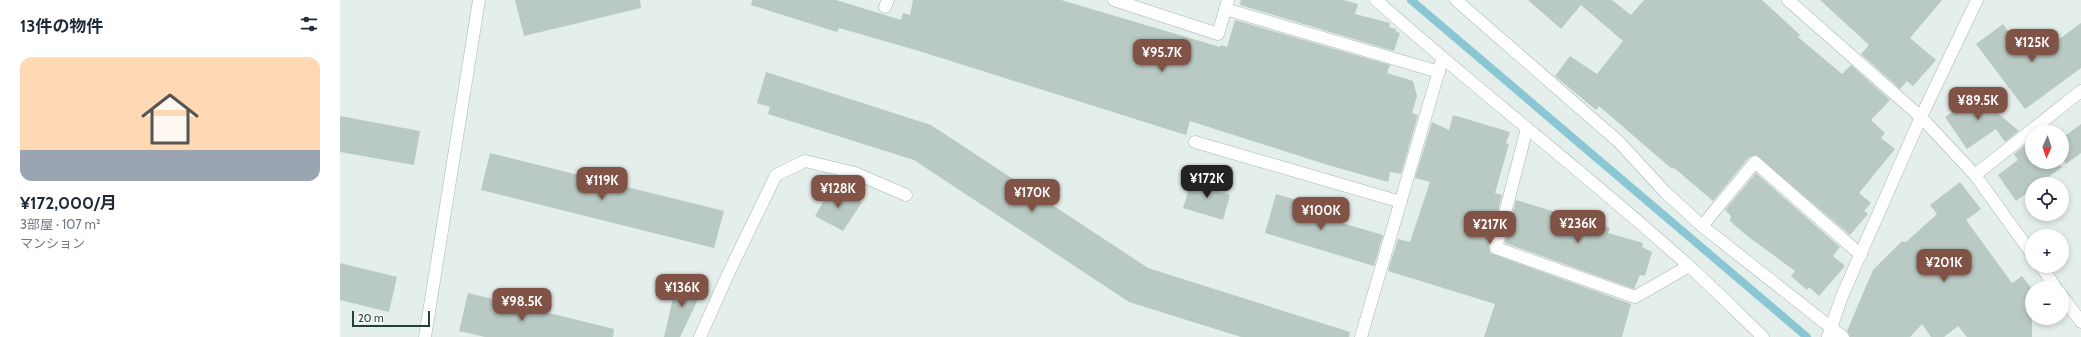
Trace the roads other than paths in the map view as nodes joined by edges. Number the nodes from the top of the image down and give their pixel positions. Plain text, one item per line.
1 (479, 0) edge
2 (1114, 0) edge
3 (1376, 0) edge
4 (1456, 0) edge
5 (1788, 0) edge
6 (1977, 0) edge
7 (1227, 4) edge
8 (1442, 60) junction
9 (1439, 72) junction
10 (2081, 91) edge
11 (1921, 117) junction
12 (1527, 128) junction
13 (1195, 142) dead end
14 (1974, 175) junction
15 (906, 195) dead end
16 (1401, 202) junction
17 (1702, 226) junction
18 (2025, 244) edge
19 (1861, 255) junction
20 (1689, 266) junction
21 (2069, 306) edge
22 (2081, 322) edge
23 (1830, 332) edge
24 (425, 337) edge
25 (700, 337) edge
26 (1361, 337) edge
27 (1763, 337) edge
28 (1843, 337) edge

1 - 24 street
2 - 7 street
3 - 8 street
4 - 17 street
5 - 11 street
6 - 11 street
7 - 9 street
8 - 9 street
8 - 12 street
9 - 16 street
10 - 14 street
11 - 14 street
11 - 19 street
12 - 20 street
12 - 20 street
13 - 16 street
14 - 18 street
15 - 25 street
16 - 26 street
17 - 19 street
17 - 23 street
19 - 23 street
20 - 27 street
21 - 22 street
23 - 28 street

